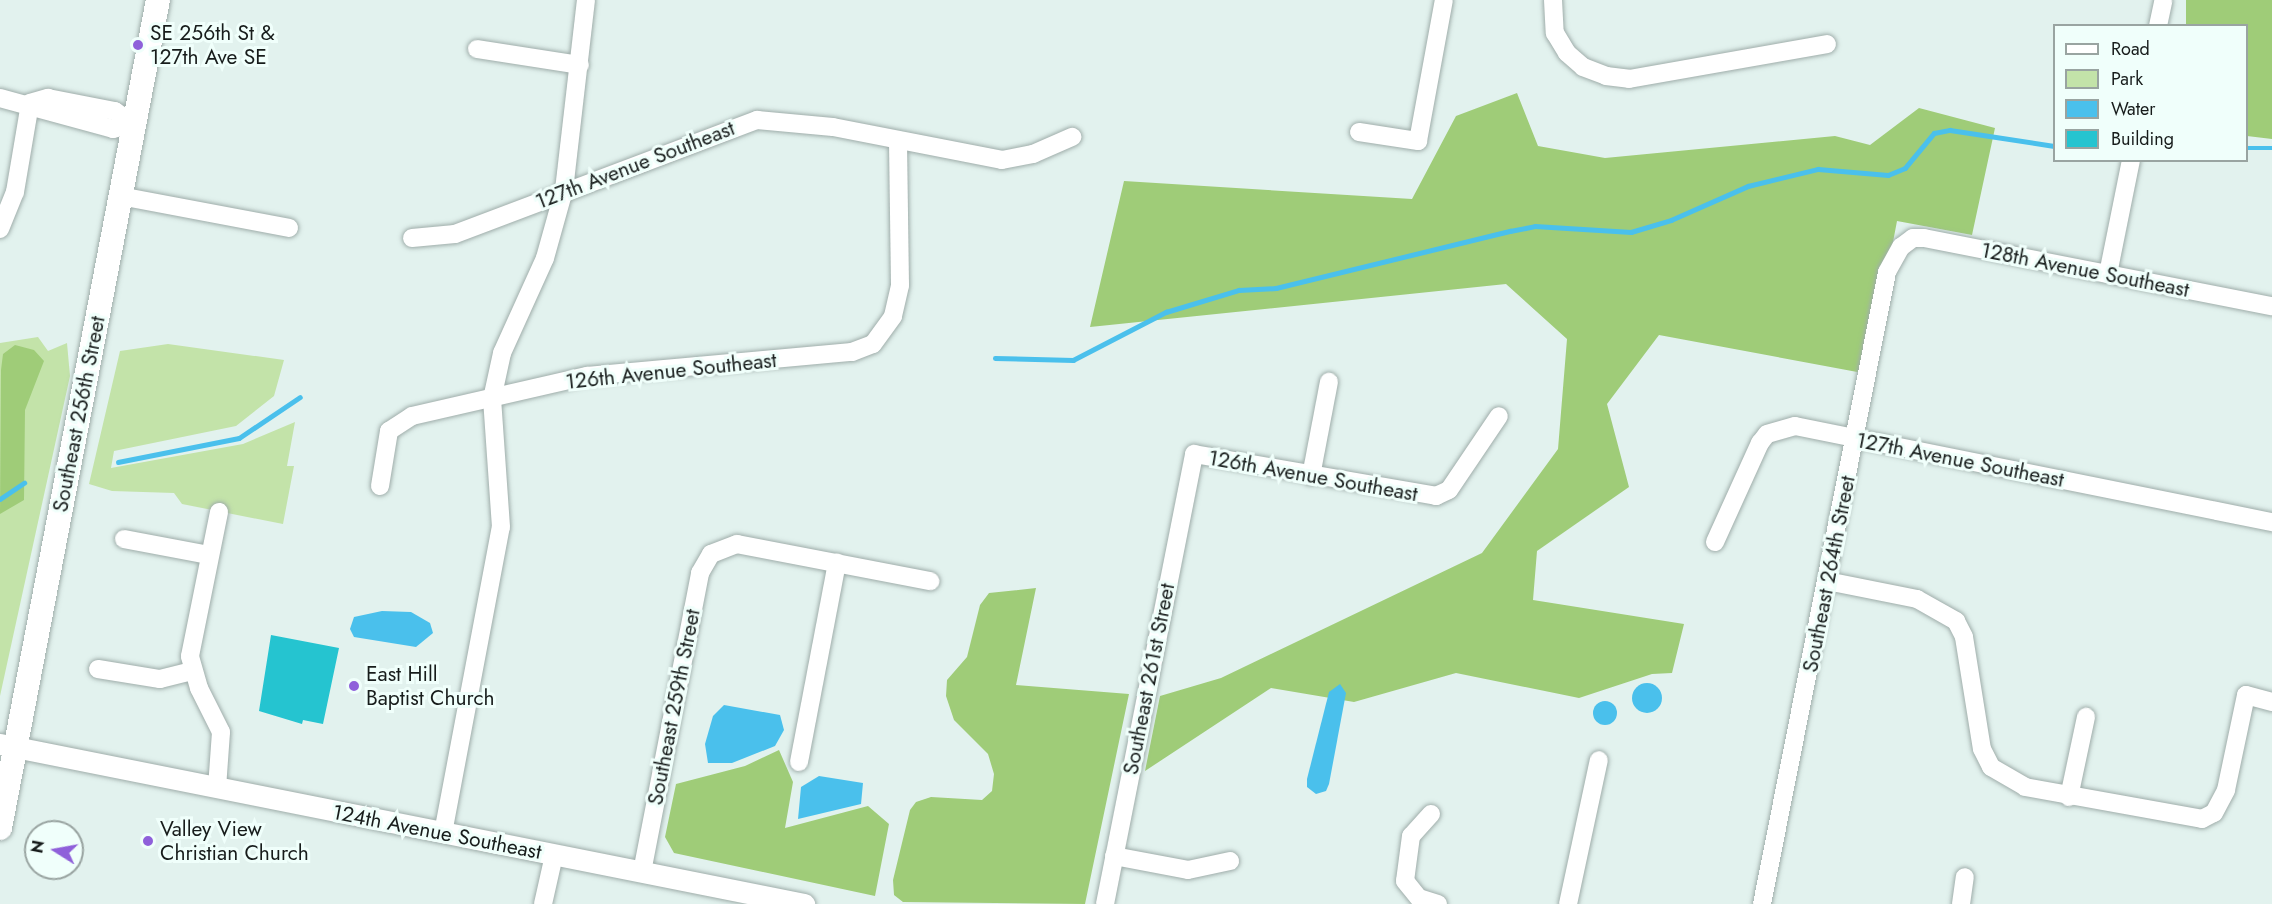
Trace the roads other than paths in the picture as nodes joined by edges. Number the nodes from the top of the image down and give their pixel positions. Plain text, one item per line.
1 (158, 0) edge
2 (585, 0) edge
3 (1444, 0) edge
4 (1553, 0) edge
5 (2163, 2) dead end
6 (2158, 24) edge
7 (1827, 44) dead end
8 (477, 49) dead end
9 (580, 64) junction
10 (0, 98) edge
11 (30, 103) junction
12 (133, 124) junction
13 (1359, 132) dead end
14 (1072, 137) dead end
15 (898, 143) junction
16 (2131, 162) edge
17 (564, 190) junction
18 (120, 196) junction
19 (289, 228) dead end
20 (0, 229) edge
21 (412, 238) dead end
22 (1901, 247) joint
23 (2108, 274) junction
24 (2272, 306) edge
25 (1329, 382) dead end
26 (492, 399) junction
27 (1499, 416) dead end
28 (1856, 439) junction
29 (1194, 454) joint
30 (1311, 476) junction
31 (380, 486) dead end
32 (219, 512) dead end
33 (2272, 522) edge
34 (124, 539) dead end
35 (1715, 542) dead end
36 (209, 555) junction
37 (837, 563) junction
38 (930, 581) dead end
39 (1827, 582) junction
40 (98, 669) dead end
41 (193, 671) junction
42 (2272, 702) edge
43 (2086, 717) dead end
44 (8, 746) edge
45 (1599, 760) dead end
46 (799, 762) dead end
47 (218, 788) junction
48 (2069, 797) junction
49 (1431, 814) dead end
50 (0, 828) edge
51 (443, 833) junction
52 (554, 855) junction
53 (1114, 856) junction
54 (1230, 861) dead end
55 (642, 872) junction
56 (1965, 877) dead end
57 (543, 904) edge
58 (804, 904) edge
59 (1105, 904) edge
60 (1438, 904) edge
61 (1568, 904) edge
62 (1762, 904) edge
63 (1961, 904) edge

1 - 12 main road, Southeast 256th Street
2 - 9 street
3 - 13 street
4 - 7 street
5 - 6 street
8 - 9 street
9 - 17 street
10 - 11 street
11 - 12 street
11 - 20 street
12 - 18 main road, Southeast 256th Street
14 - 15 street, 127th Avenue Southeast
15 - 17 street, 127th Avenue Southeast
15 - 26 street, 126th Avenue Southeast
16 - 23 street
17 - 21 street, 127th Avenue Southeast
17 - 26 street
18 - 19 street
18 - 44 main road, Southeast 256th Street
22 - 23 street, 128th Avenue Southeast
22 - 28 street, Southeast 264th Street
23 - 24 street, 128th Avenue Southeast
25 - 30 street
26 - 31 street, 126th Avenue Southeast
26 - 51 street
27 - 30 street, 126th Avenue Southeast
28 - 33 street, 127th Avenue Southeast
28 - 35 street, 127th Avenue Southeast
28 - 39 street, Southeast 264th Street
29 - 30 street, 126th Avenue Southeast
29 - 53 street, Southeast 261st Street
32 - 36 street
34 - 36 street
36 - 41 street
37 - 38 street
37 - 46 street
37 - 55 street, Southeast 259th Street
39 - 48 street
39 - 62 street, Southeast 264th Street
40 - 41 street
41 - 47 street
42 - 48 street
43 - 48 street
44 - 47 street, 124th Avenue Southeast
44 - 50 main road, Southeast 256th Street
45 - 61 street
47 - 51 street, 124th Avenue Southeast
49 - 60 street
51 - 52 street, 124th Avenue Southeast
52 - 55 street, 124th Avenue Southeast
52 - 57 street
53 - 54 street
53 - 59 street, Southeast 261st Street
55 - 58 street, 124th Avenue Southeast
56 - 63 street

